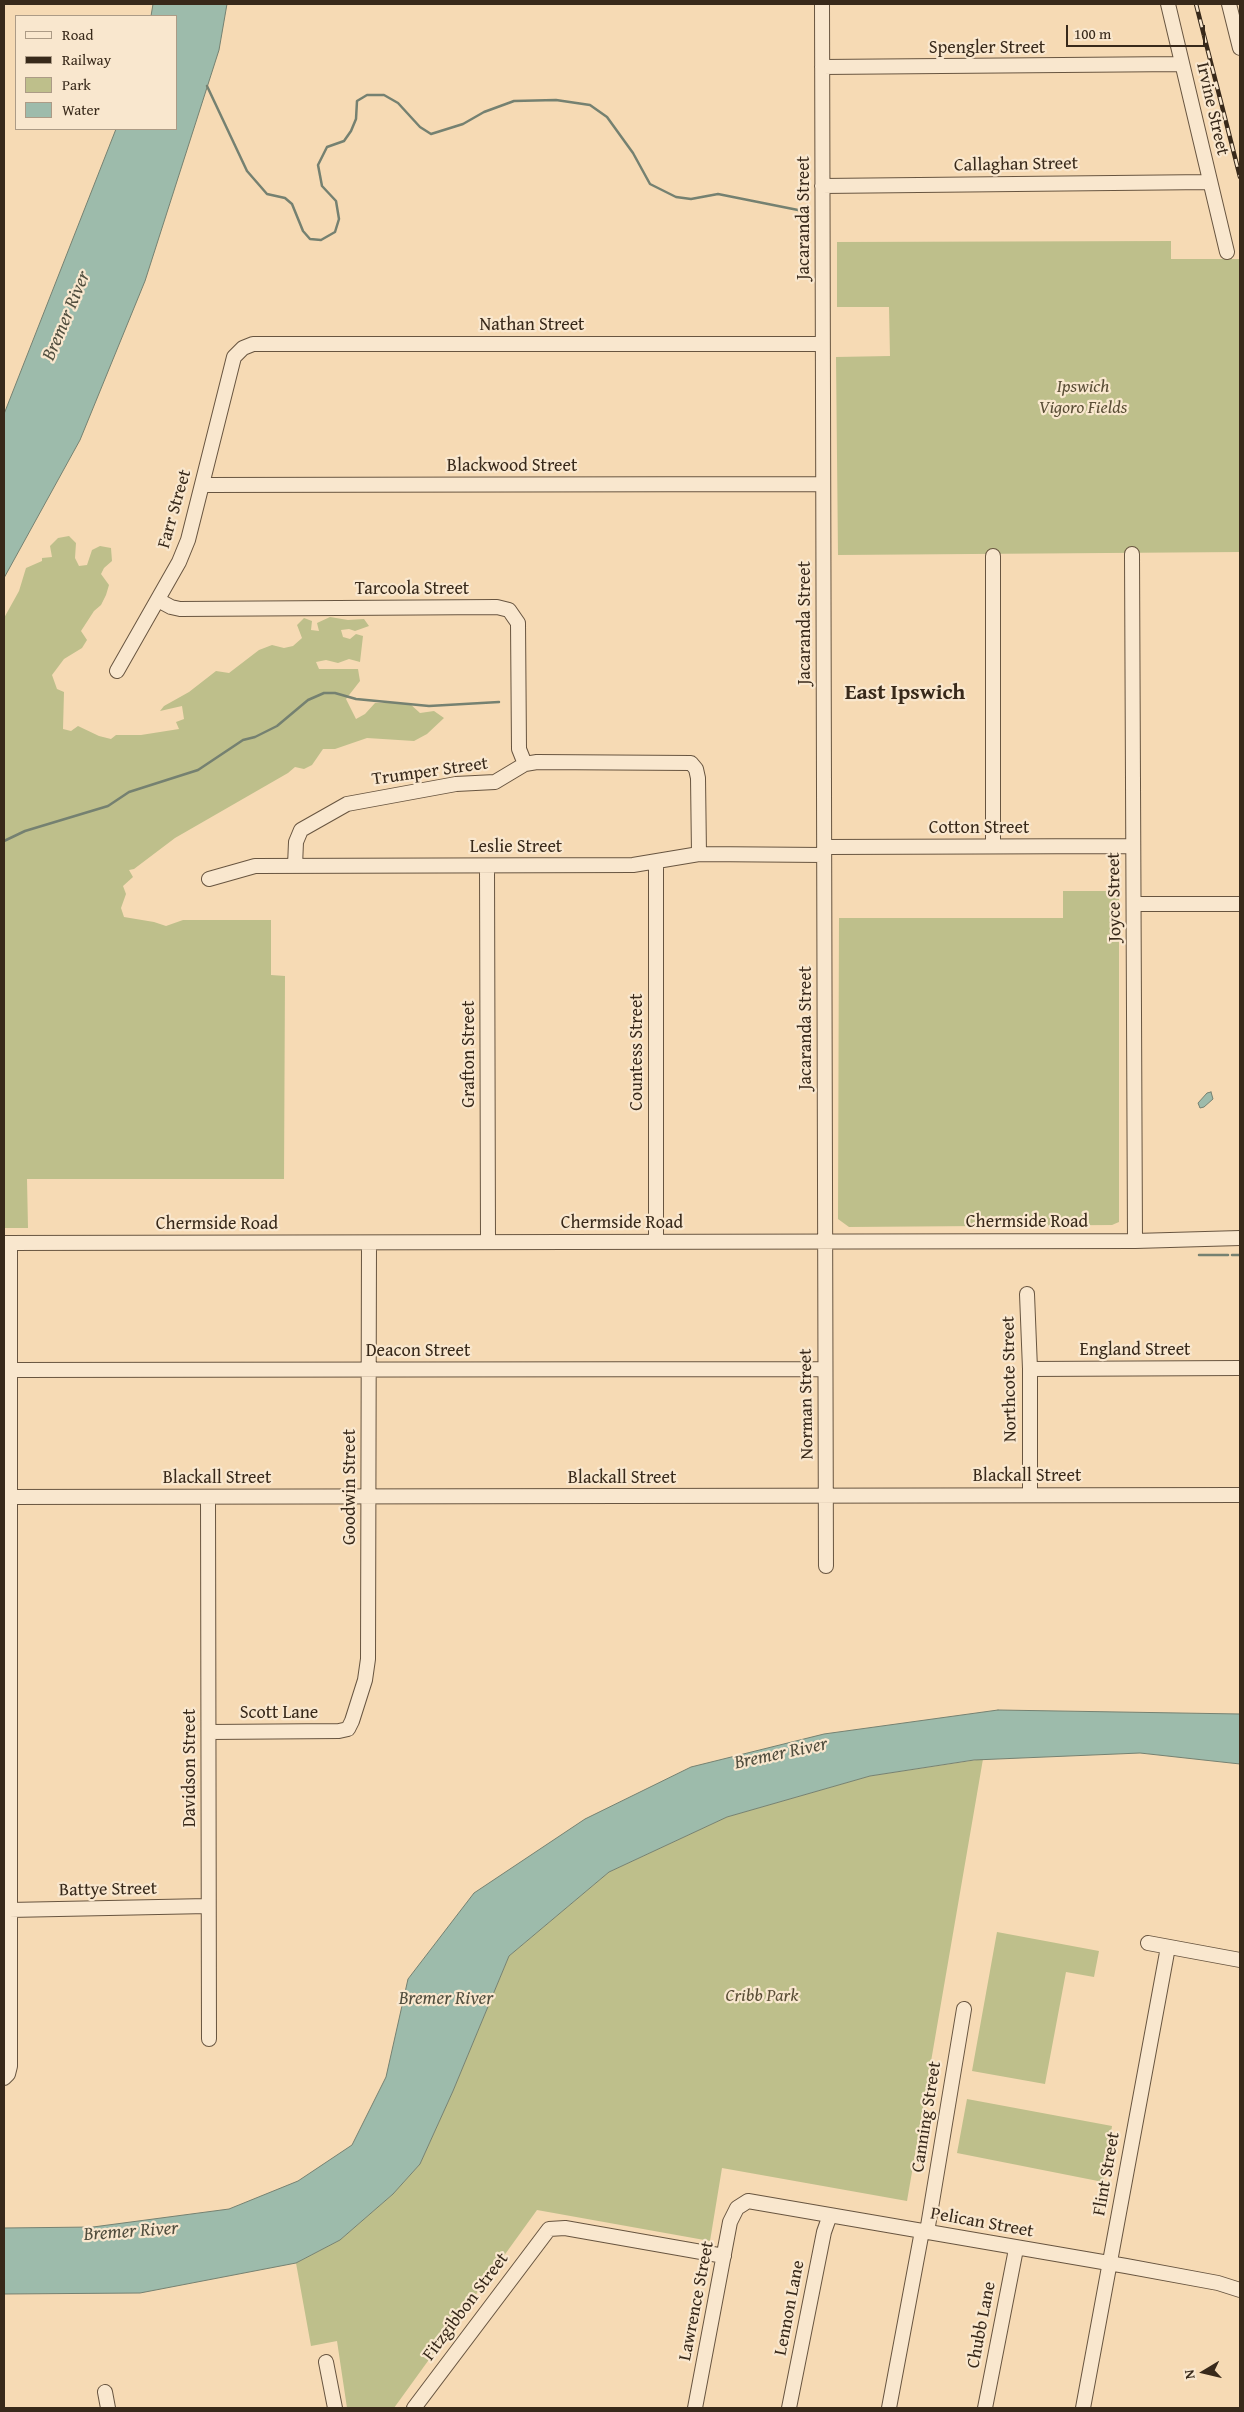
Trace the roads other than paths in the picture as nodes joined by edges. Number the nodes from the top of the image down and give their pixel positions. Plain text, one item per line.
1 (822, 4) edge
2 (1168, 4) edge
3 (1229, 4) edge
4 (1240, 48) edge
5 (1182, 64) junction
6 (822, 67) junction
7 (1210, 182) junction
8 (822, 186) junction
9 (1227, 252) dead end
10 (822, 344) junction
11 (243, 348) joint
12 (823, 484) junction
13 (202, 485) junction
14 (1132, 554) dead end
15 (992, 556) dead end
16 (158, 600) junction
17 (117, 671) dead end
18 (525, 764) junction
19 (993, 846) junction
20 (1133, 846) junction
21 (824, 851) junction
22 (699, 854) junction
23 (656, 863) junction
24 (295, 866) junction
25 (487, 866) junction
26 (208, 879) dead end
27 (1134, 904) junction
28 (1240, 904) edge
29 (1240, 1238) edge
30 (1136, 1240) junction
31 (488, 1242) junction
32 (656, 1242) junction
33 (825, 1242) junction
34 (7, 1243) edge
35 (369, 1243) junction
36 (1027, 1294) dead end
37 (1240, 1368) edge
38 (825, 1369) junction
39 (1030, 1369) junction
40 (10, 1370) junction
41 (369, 1370) junction
42 (7, 1390) edge
43 (1030, 1494) junction
44 (827, 1495) junction
45 (1240, 1495) edge
46 (7, 1497) edge
47 (208, 1497) junction
48 (369, 1497) junction
49 (826, 1566) dead end
50 (7, 1636) edge
51 (348, 1729) joint
52 (209, 1732) junction
53 (208, 1906) junction
54 (9, 1910) junction
55 (1148, 1943) dead end
56 (1168, 1947) junction
57 (1240, 1960) edge
58 (964, 2009) dead end
59 (210, 2039) dead end
60 (7, 2072) edge
61 (741, 2204) joint
62 (830, 2215) junction
63 (925, 2231) junction
64 (1016, 2249) junction
65 (724, 2256) junction
66 (1110, 2264) junction
67 (1218, 2283) junction
68 (1240, 2284) edge
69 (1240, 2290) edge
70 (326, 2362) dead end
71 (105, 2392) dead end
72 (108, 2408) edge
73 (335, 2408) edge
74 (414, 2408) edge
75 (696, 2408) edge
76 (790, 2408) edge
77 (889, 2408) edge
78 (985, 2408) edge
79 (1083, 2408) edge

1 - 6 street, Jacaranda Street
2 - 5 street, Irvine Street
3 - 4 street
5 - 6 street, Spengler Street
5 - 7 street, Irvine Street
6 - 8 street, Jacaranda Street
7 - 8 street, Callaghan Street
7 - 9 street, Irvine Street
8 - 10 street, Jacaranda Street
10 - 11 street, Nathan Street
10 - 12 street, Jacaranda Street
11 - 13 street, Farr Street
12 - 13 street, Blackwood Street
12 - 21 street, Jacaranda Street
13 - 16 street, Farr Street
14 - 20 street, Joyce Street
15 - 19 street
16 - 17 street, Farr Street
16 - 18 street, Tarcoola Street
18 - 22 street, Trumper Street
18 - 24 street, Trumper Street
19 - 20 street, Cotton Street
19 - 21 street, Cotton Street
20 - 27 street, Joyce Street
21 - 22 street, Leslie Street
21 - 33 street, Jacaranda Street
22 - 23 street, Leslie Street
23 - 25 street, Leslie Street
23 - 32 street, Countess Street
24 - 25 street, Leslie Street
24 - 26 street, Leslie Street
25 - 31 street, Grafton Street
27 - 28 street
27 - 30 street, Joyce Street
29 - 30 street, Chermside Road
30 - 33 street, Chermside Road
31 - 32 street, Chermside Road
31 - 35 street, Chermside Road
32 - 33 street, Chermside Road
33 - 38 street, Norman Street
34 - 35 street, Chermside Road
34 - 40 street
35 - 41 street, Goodwin Street
36 - 39 street, Northcote Street
37 - 39 street, England Street
38 - 41 street, Deacon Street
38 - 44 street, Norman Street
39 - 43 street, Northcote Street
40 - 41 street, Deacon Street
40 - 42 street
41 - 48 street, Goodwin Street
42 - 46 street
43 - 44 street, Blackall Street
43 - 45 street, Blackall Street
44 - 48 street, Blackall Street
44 - 49 street, Norman Street
46 - 47 street, Blackall Street
46 - 50 street
47 - 48 street, Blackall Street
47 - 52 street, Davidson Street
48 - 51 street, Goodwin Street
50 - 54 street
51 - 52 street, Scott Lane
52 - 53 street, Davidson Street
53 - 54 street, Battye Street
53 - 59 street, Davidson Street
54 - 60 street
55 - 56 street
56 - 57 street
56 - 66 street, Flint Street
58 - 63 street, Canning Street
61 - 62 street, Pelican Street
61 - 65 street, Lawrence Street
62 - 63 street, Pelican Street
62 - 76 street, Lennon Lane
63 - 64 street, Pelican Street
63 - 77 street, Canning Street
64 - 66 street, Pelican Street
64 - 78 street, Chubb Lane
65 - 74 street, Fitzgibbon Street
65 - 75 street, Lawrence Street
66 - 67 street, Pelican Street
66 - 79 street, Flint Street
67 - 68 street, Pelican Street
67 - 69 street, Pelican Street
70 - 73 street
71 - 72 street

